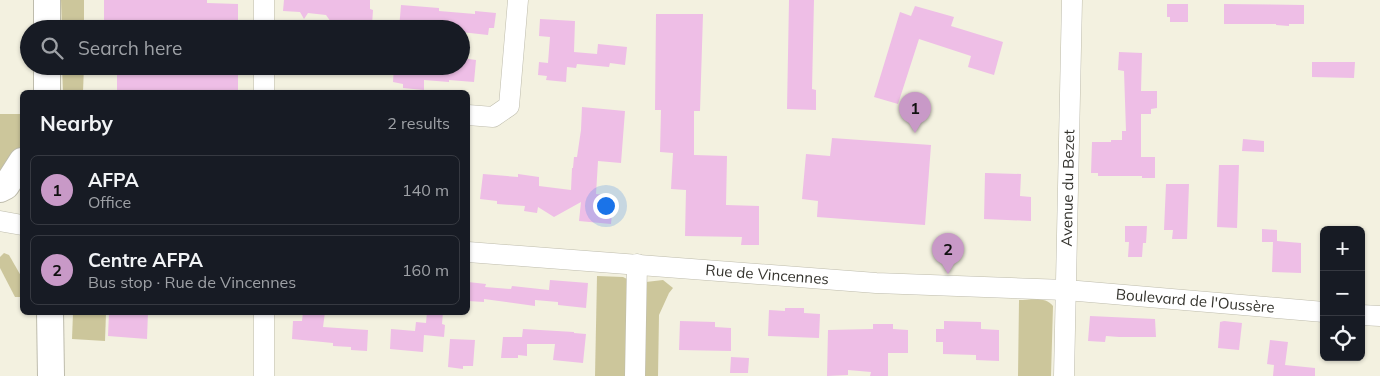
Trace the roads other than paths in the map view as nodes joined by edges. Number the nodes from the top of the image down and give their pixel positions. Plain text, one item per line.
1 (47, 0) edge
2 (264, 0) edge
3 (518, 0) edge
4 (1072, 0) edge
5 (47, 20) edge
6 (264, 20) edge
7 (47, 75) edge
8 (264, 75) edge
9 (47, 90) edge
10 (264, 90) edge
11 (470, 115) edge
12 (20, 164) edge
13 (0, 189) edge
14 (0, 221) edge
15 (20, 225) edge
16 (470, 252) edge
17 (637, 264) junction
18 (1066, 290) junction
19 (1320, 312) edge
20 (50, 315) edge
21 (264, 315) edge
22 (1365, 315) edge
23 (1380, 316) edge
24 (51, 376) edge
25 (264, 376) edge
26 (635, 376) edge
27 (1064, 376) edge

1 - 5 main road
2 - 6 street
3 - 11 street
4 - 18 street, Avenue du Bezet
7 - 9 main road
8 - 10 street
12 - 13 main road
14 - 15 street
16 - 17 street, Rue de Vincennes
17 - 18 street, Rue de Vincennes
17 - 26 street
18 - 19 street, Boulevard de l'Oussère
18 - 27 street, Avenue du Bezet
20 - 24 main road
21 - 25 street
22 - 23 street

